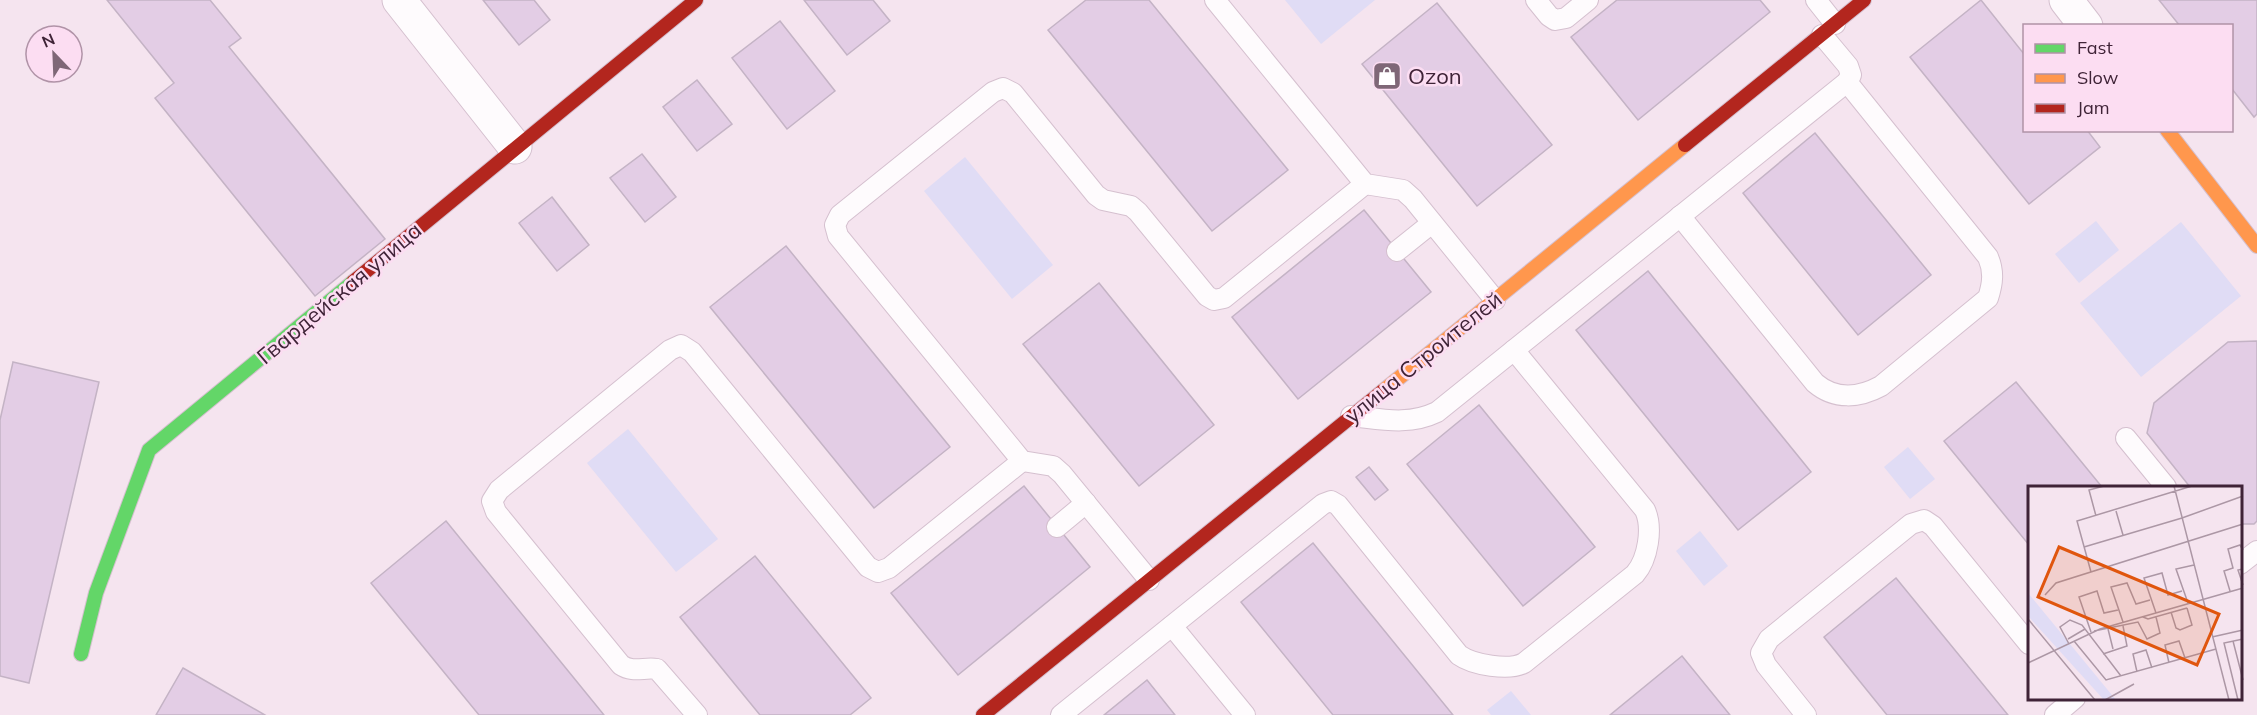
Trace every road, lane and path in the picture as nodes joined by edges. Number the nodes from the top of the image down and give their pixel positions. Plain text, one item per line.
1 (399, 0) edge
2 (696, 0) edge
3 (1215, 0) edge
4 (1536, 0) edge
5 (1588, 0) edge
6 (1816, 0) edge
7 (1864, 0) edge
8 (2066, 0) edge
9 (2084, 24) edge
10 (1829, 29) junction
11 (1846, 82) junction
12 (2169, 132) edge
13 (515, 147) junction
14 (1365, 184) junction
15 (1680, 216) junction
16 (1432, 223) junction
17 (2257, 246) edge
18 (1397, 251) dead end
19 (1495, 300) junction
20 (1514, 350) junction
21 (1351, 416) junction
22 (2126, 438) dead end
23 (1022, 461) junction
24 (2165, 486) edge
25 (1086, 503) junction
26 (1057, 527) dead end
27 (2257, 551) edge
28 (2242, 563) edge
29 (1149, 580) junction
30 (1172, 626) junction
31 (2028, 643) edge
32 (81, 654) dead end
33 (2073, 700) edge
34 (697, 715) edge
35 (982, 715) edge
36 (1061, 715) edge
37 (1245, 715) edge
38 (1806, 715) edge
39 (2055, 715) edge

1 - 13 street
2 - 13 street, Гвардейская улица
3 - 14 lane
4 - 5 lane
6 - 10 lane
7 - 10 street, улица Строителей
8 - 9 street
10 - 11 lane
10 - 19 street, улица Строителей
11 - 15 lane
11 - 15 lane
12 - 17 street
13 - 32 street, Гвардейская улица
14 - 16 lane
14 - 23 lane
15 - 20 lane
16 - 18 lane
16 - 19 lane
19 - 21 street, улица Строителей
20 - 21 lane
20 - 30 lane
21 - 29 street, улица Строителей
22 - 24 lane
23 - 25 lane
23 - 34 lane
25 - 26 lane
25 - 29 lane
27 - 28 lane
29 - 35 street, улица Строителей
30 - 36 lane
30 - 37 lane
31 - 38 lane
33 - 39 lane

